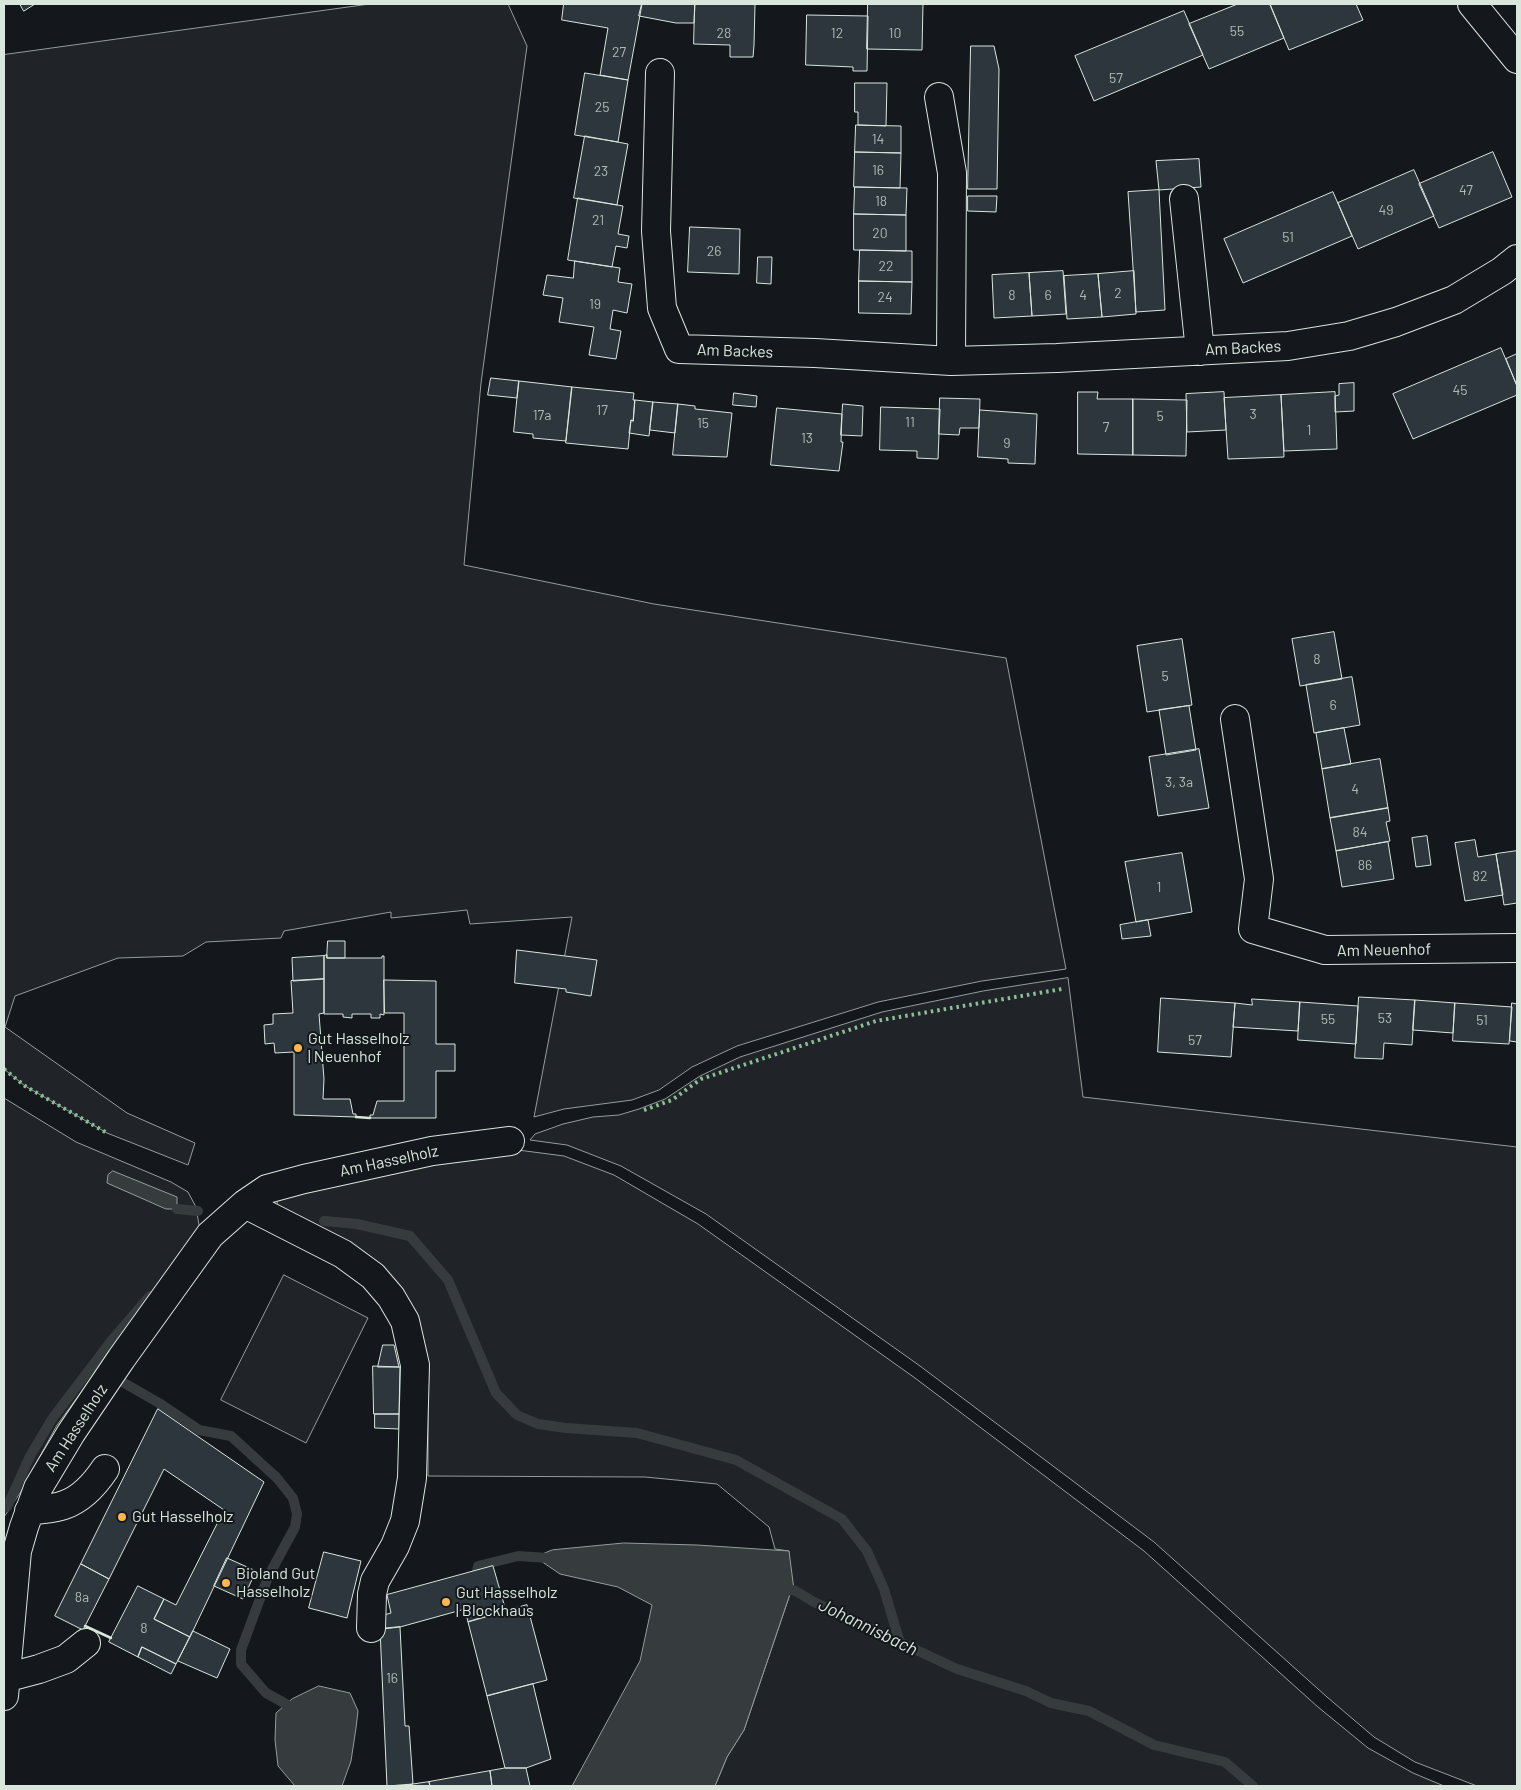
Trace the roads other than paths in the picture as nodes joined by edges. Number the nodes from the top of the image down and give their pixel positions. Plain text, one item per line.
1 (1472, 4) edge
2 (1517, 59) edge
3 (660, 72) dead end
4 (939, 97) dead end
5 (1184, 199) dead end
6 (1517, 259) edge
7 (1200, 351) junction
8 (950, 361) junction
9 (1235, 720) dead end
10 (1517, 948) edge
11 (510, 1141) dead end
12 (245, 1204) junction
13 (105, 1469) dead end
14 (29, 1511) junction
15 (371, 1628) dead end
16 (86, 1643) dead end
17 (4, 1687) edge

1 - 2 street
3 - 8 street, Am Backes
4 - 8 street
5 - 7 street
6 - 7 street, Am Backes
7 - 8 street, Am Backes
9 - 10 street, Am Neuenhof
11 - 12 street, Am Hasselholz
12 - 14 street, Am Hasselholz
12 - 15 street
13 - 14 street
14 - 17 street, Am Hasselholz
16 - 17 street

